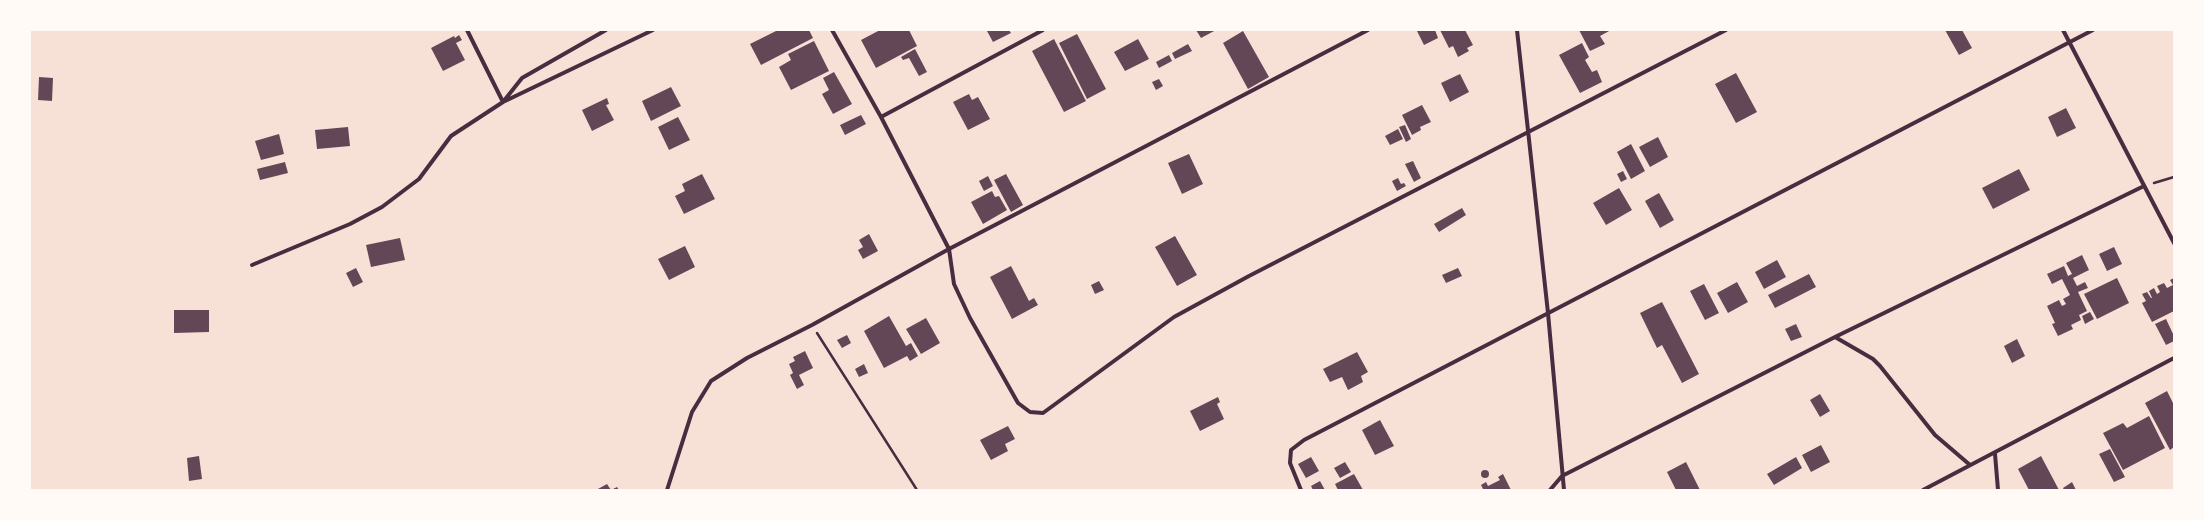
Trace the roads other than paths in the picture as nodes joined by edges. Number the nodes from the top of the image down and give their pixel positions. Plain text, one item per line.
1 (466, 30) edge
2 (606, 30) edge
3 (653, 30) edge
4 (832, 30) edge
5 (1043, 30) edge
6 (1368, 30) edge
7 (1517, 30) edge
8 (1726, 30) edge
9 (2063, 30) edge
10 (2093, 30) edge
11 (2069, 42) junction
12 (503, 102) junction
13 (880, 117) junction
14 (1528, 132) junction
15 (2144, 186) junction
16 (2174, 243) edge
17 (949, 250) junction
18 (252, 265) dead end
19 (1548, 313) junction
20 (1835, 337) junction
21 (2174, 358) edge
22 (1995, 454) junction
23 (1970, 465) junction
24 (1562, 476) junction
25 (667, 490) edge
26 (1301, 490) edge
27 (1550, 490) edge
28 (1564, 490) edge
29 (1923, 490) edge
30 (1998, 490) edge

1 - 12 street
2 - 12 street
3 - 12 street
4 - 13 street
5 - 13 street
6 - 17 street
7 - 14 street
8 - 14 street
9 - 11 street
10 - 11 street
11 - 15 street
11 - 19 street
12 - 18 street
13 - 17 street
14 - 17 street
14 - 19 street
15 - 16 street
15 - 20 street
17 - 25 street
19 - 24 street
19 - 26 street
20 - 23 street
20 - 24 street
21 - 22 street
22 - 23 street
22 - 30 street
23 - 29 street
24 - 27 street
24 - 28 street

